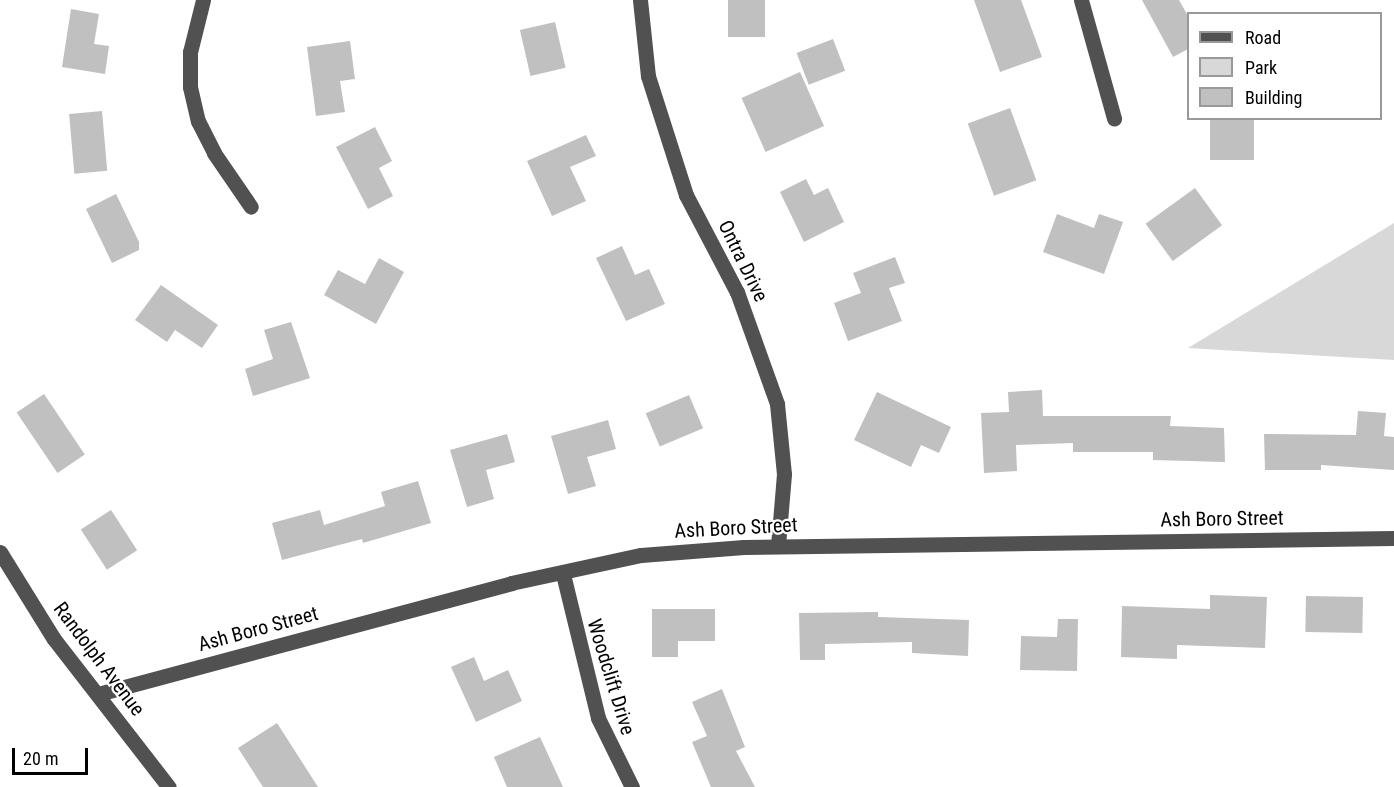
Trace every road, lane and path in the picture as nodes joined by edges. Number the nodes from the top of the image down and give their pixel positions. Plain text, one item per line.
1 (203, 0) edge
2 (640, 0) edge
3 (1081, 0) edge
4 (1114, 118) dead end
5 (251, 207) dead end
6 (1394, 538) edge
7 (778, 546) junction
8 (0, 552) edge
9 (563, 574) junction
10 (98, 694) junction
11 (169, 787) edge
12 (632, 787) edge

1 - 5 street
2 - 7 street, Ontra Drive
3 - 4 street
6 - 7 street, Ash Boro Street
7 - 9 street, Ash Boro Street
8 - 10 street, Randolph Avenue
9 - 10 street, Ash Boro Street
9 - 12 street, Woodclift Drive
10 - 11 street, Randolph Avenue

